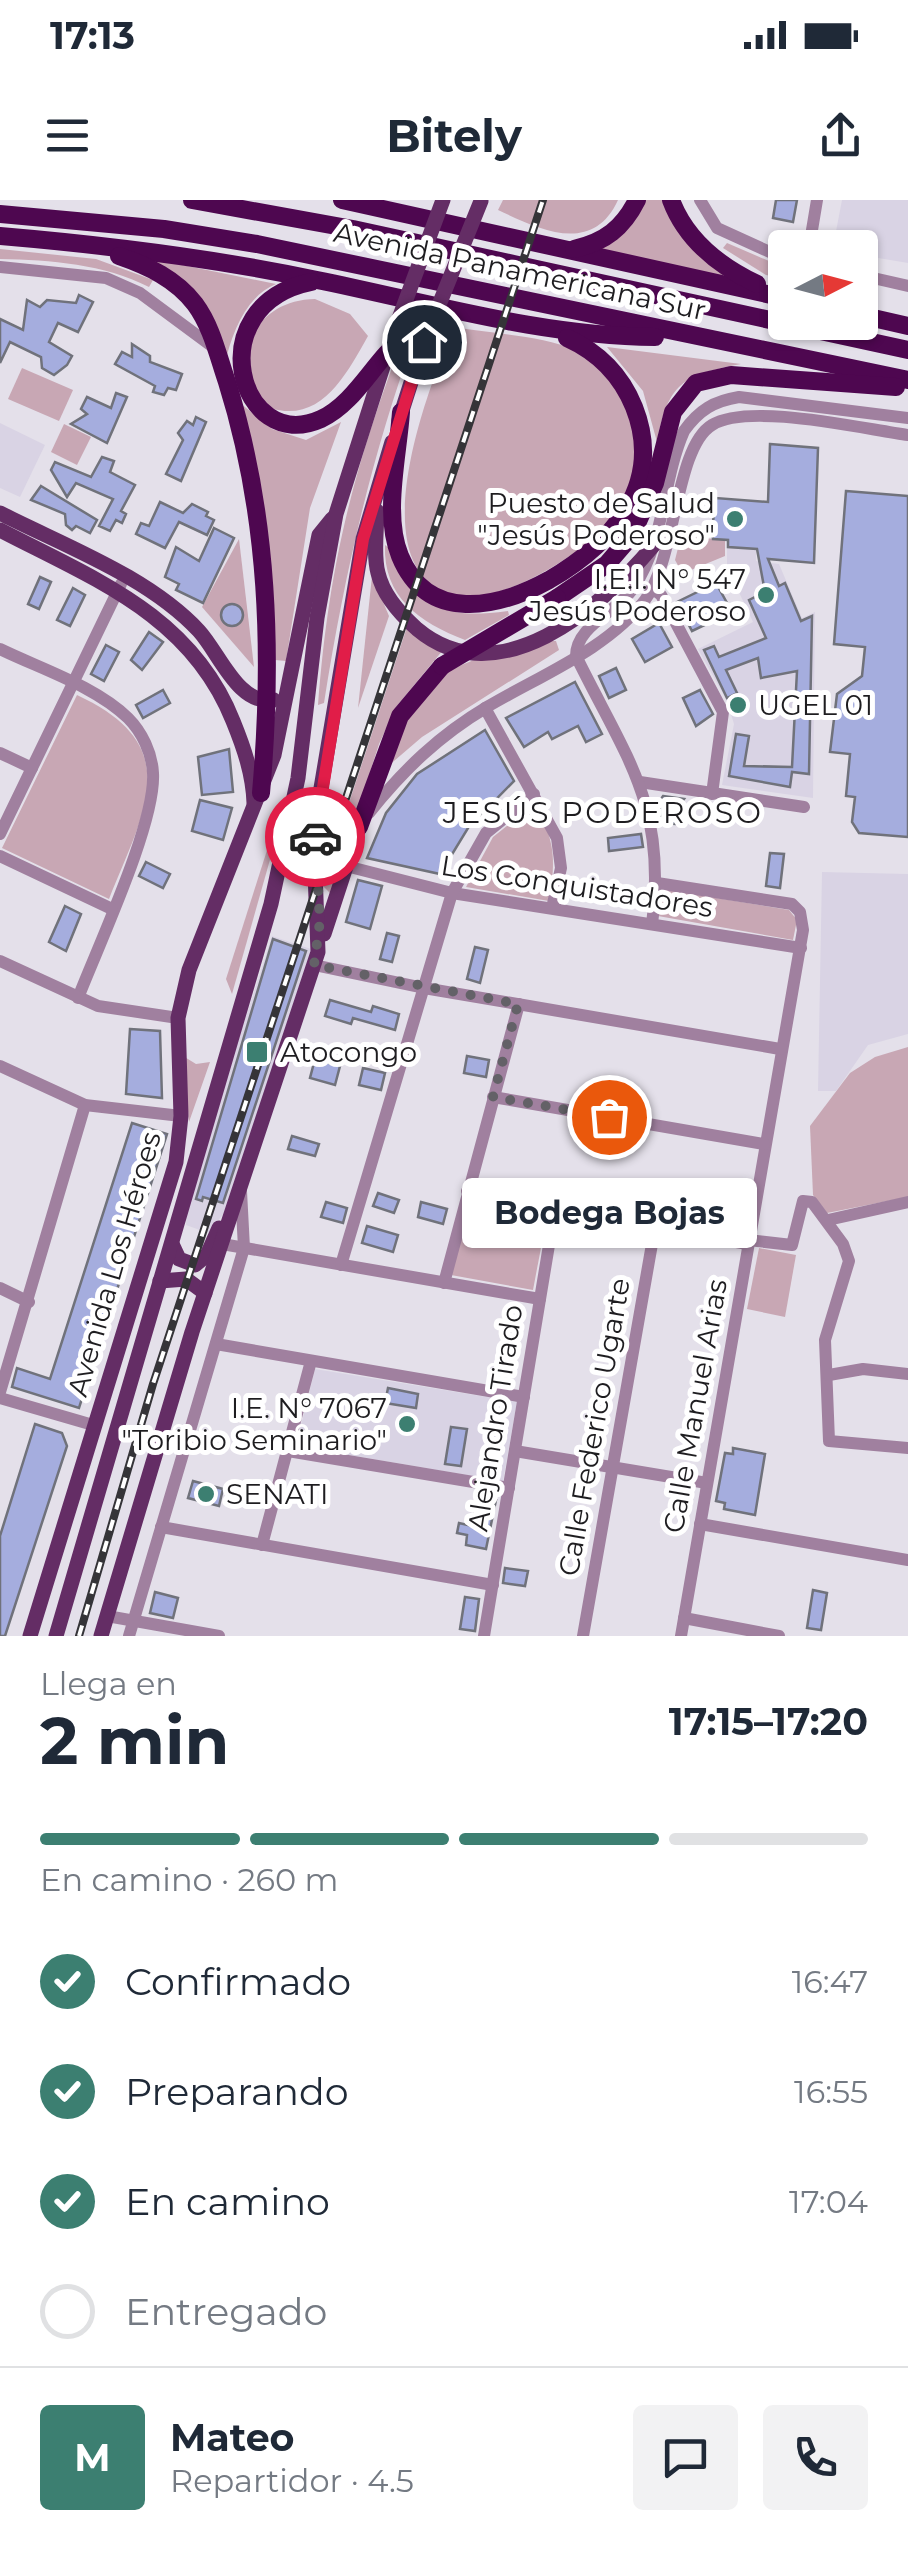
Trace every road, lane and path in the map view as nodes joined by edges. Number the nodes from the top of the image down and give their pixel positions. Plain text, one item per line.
1 (192, 200) edge
2 (342, 200) edge
3 (443, 200) edge
4 (481, 200) edge
5 (637, 200) edge
6 (670, 200) edge
7 (700, 200) edge
8 (817, 200) edge
9 (0, 214) edge
10 (812, 230) edge
11 (0, 236) edge
12 (75, 242) junction
13 (569, 250) junction
14 (768, 251) edge
15 (0, 267) edge
16 (878, 279) edge
17 (323, 281) junction
18 (908, 286) edge
19 (768, 289) edge
20 (768, 294) edge
21 (878, 319) edge
22 (908, 326) edge
23 (553, 332) junction
24 (686, 336) junction
25 (217, 350) junction
26 (908, 350) edge
27 (387, 353) junction
28 (908, 384) edge
29 (402, 412) junction
30 (908, 418) edge
31 (908, 434) edge
32 (378, 489) junction
33 (0, 513) edge
34 (336, 514) junction
35 (0, 530) edge
36 (653, 546) junction
37 (121, 584) junction
38 (652, 588) junction
39 (0, 649) edge
40 (576, 656) junction
41 (73, 684) junction
42 (290, 690) junction
43 (269, 702) junction
44 (485, 708) junction
45 (0, 753) edge
46 (32, 768) junction
47 (640, 782) junction
48 (534, 794) junction
49 (712, 794) junction
50 (257, 800) junction
51 (804, 806) dead end
52 (358, 827) junction
53 (0, 834) edge
54 (0, 856) edge
55 (346, 866) junction
56 (657, 883) junction
57 (452, 892) junction
58 (552, 908) junction
59 (112, 909) junction
60 (652, 924) junction
61 (801, 948) junction
62 (316, 958) junction
63 (0, 961) edge
64 (424, 988) junction
65 (78, 998) junction
66 (518, 1004) junction
67 (178, 1018) junction
68 (780, 1048) junction
69 (1, 1069) edge
70 (493, 1097) junction
71 (85, 1104) junction
72 (181, 1116) junction
73 (764, 1144) junction
74 (241, 1188) junction
75 (467, 1192) junction
76 (908, 1202) edge
77 (555, 1209) junction
78 (234, 1210) junction
79 (828, 1220) junction
80 (654, 1227) junction
81 (748, 1242) junction
82 (172, 1244) junction
83 (222, 1244) junction
84 (244, 1248) junction
85 (341, 1265) junction
86 (160, 1281) junction
87 (444, 1283) junction
88 (0, 1288) edge
89 (205, 1293) junction
90 (540, 1300) junction
91 (29, 1302) junction
92 (145, 1328) junction
93 (119, 1341) junction
94 (216, 1344) junction
95 (311, 1360) junction
96 (908, 1374) edge
97 (829, 1375) junction
98 (0, 1395) edge
99 (524, 1397) junction
100 (93, 1425) junction
101 (908, 1448) edge
102 (288, 1451) junction
103 (515, 1451) junction
104 (613, 1467) junction
105 (707, 1483) junction
106 (509, 1488) junction
107 (700, 1524) junction
108 (161, 1527) junction
109 (262, 1545) junction
110 (908, 1560) edge
111 (493, 1584) junction
112 (107, 1616) junction
113 (684, 1618) junction
114 (133, 1621) junction
115 (30, 1636) edge
116 (56, 1636) edge
117 (101, 1636) edge
118 (128, 1636) edge
119 (220, 1636) edge
120 (484, 1636) edge
121 (583, 1636) edge
122 (681, 1636) edge
123 (779, 1636) edge

1 - 26 highway, Avenida Panamericana Sur
2 - 13 highway
3 - 27 main road, Avenida Los Héroes, bridge
4 - 29 main road, bridge
5 - 13 highway
6 - 19 highway
7 - 14 street
8 - 10 street
9 - 24 highway, Avenida Panamericana Sur
11 - 12 highway
12 - 17 highway
12 - 25 highway
13 - 20 highway
15 - 25 street
16 - 18 street
17 - 23 highway
17 - 27 highway
21 - 22 highway
23 - 24 highway
23 - 29 highway
24 - 28 highway, Avenida Panamericana Sur
25 - 43 highway
27 - 34 main road, Avenida Los Héroes
28 - 52 highway, bridge
29 - 32 main road
30 - 36 street
31 - 38 street
32 - 36 main road
32 - 62 main road
33 - 37 main road
34 - 42 main road, Avenida Los Héroes
34 - 82 main road, Avenida Los Héroes
35 - 37 main road
36 - 40 street
37 - 41 street
37 - 43 main road
37 - 50 main road
38 - 40 street
38 - 49 street
39 - 41 street
40 - 44 street
40 - 47 street
41 - 46 street
41 - 59 street
42 - 43 main road
42 - 50 main road, Avenida Los Héroes
43 - 50 highway
44 - 48 street
44 - 52 street
45 - 46 street
46 - 53 street
47 - 49 street
47 - 56 street
48 - 57 street
48 - 58 street
49 - 51 street
50 - 67 main road, Avenida Los Héroes
52 - 55 main road
54 - 59 street
55 - 57 street, Los Conquistadores
55 - 62 main road
56 - 60 street
56 - 61 street
57 - 58 street, Los Conquistadores
57 - 64 street
58 - 60 street, Los Conquistadores
59 - 65 street
60 - 61 street, Los Conquistadores
61 - 68 street, Calle Manuel Arias
62 - 64 street
62 - 74 main road
63 - 65 street
64 - 66 street
64 - 85 street
65 - 67 street
66 - 68 street
66 - 70 street
67 - 72 main road, Avenida Los Héroes
68 - 73 street, Calle Manuel Arias
69 - 71 street
70 - 73 street
70 - 75 street
71 - 72 street
71 - 91 street
72 - 93 main road, Avenida Los Héroes
73 - 81 street, Calle Manuel Arias
74 - 78 main road
74 - 84 street
75 - 77 street
75 - 87 street
76 - 79 street
77 - 80 street
77 - 90 street, Alejandro Tirado
78 - 82 main road
78 - 83 main road
79 - 81 street
79 - 97 street
80 - 81 street
80 - 104 street, Calle Federico Ugarte
81 - 105 street, Calle Manuel Arias
82 - 86 main road, Avenida Los Héroes
83 - 84 street
83 - 89 main road
84 - 85 street
84 - 94 street
85 - 87 street
86 - 89 main road
86 - 92 main road, Avenida Los Héroes
87 - 90 street
88 - 91 street
89 - 112 main road
90 - 99 street, Alejandro Tirado
91 - 98 street
92 - 93 main road
92 - 116 main road, Avenida Los Héroes
93 - 100 main road, Avenida Los Héroes
94 - 95 street
94 - 108 street
95 - 99 street
95 - 102 street
96 - 97 street
97 - 101 street
98 - 100 street
99 - 103 street, Alejandro Tirado
100 - 115 main road, Avenida Los Héroes
102 - 106 street
102 - 109 street
103 - 104 street
103 - 106 street, Alejandro Tirado
104 - 105 street
104 - 121 street, Calle Federico Ugarte
105 - 107 street, Calle Manuel Arias
106 - 111 street, Alejandro Tirado
107 - 110 street
107 - 113 street, Calle Manuel Arias
108 - 109 street
108 - 114 street
109 - 111 street
111 - 120 street, Alejandro Tirado
112 - 114 street
112 - 117 main road
113 - 122 street, Calle Manuel Arias
113 - 123 street
114 - 118 street
114 - 119 street

